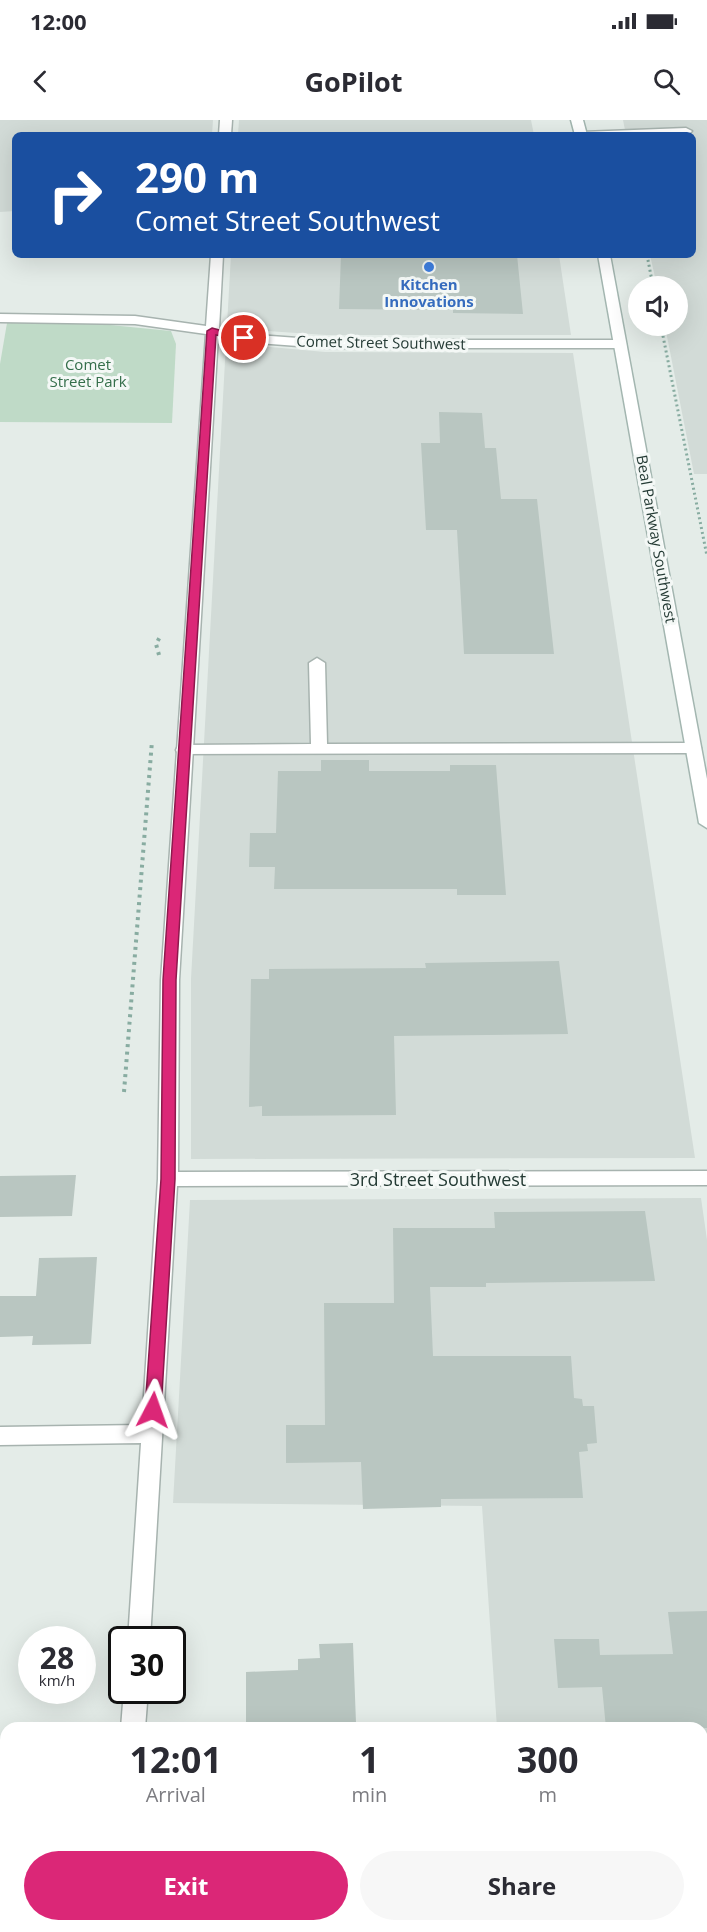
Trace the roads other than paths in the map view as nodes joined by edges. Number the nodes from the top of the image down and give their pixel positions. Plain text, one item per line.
1 (217, 258) edge
2 (605, 258) edge
3 (0, 318) edge
4 (212, 331) junction
5 (620, 344) junction
6 (317, 663) dead end
7 (693, 748) junction
8 (319, 749) junction
9 (184, 750) junction
10 (707, 823) edge
11 (707, 1178) edge
12 (168, 1179) junction
13 (152, 1434) junction
14 (0, 1436) edge
15 (140, 1626) edge
16 (135, 1704) edge
17 (133, 1722) edge

1 - 4 street
2 - 5 street, Beal Parkway Southwest
3 - 4 street, Comet Street Southwest
4 - 5 street, Comet Street Southwest
4 - 9 street
5 - 7 street, Beal Parkway Southwest
6 - 8 street
7 - 8 street
7 - 10 street, Beal Parkway Southwest
8 - 9 street
9 - 12 street
11 - 12 street, 3rd Street Southwest
12 - 13 street
13 - 14 street
13 - 15 street
16 - 17 street

